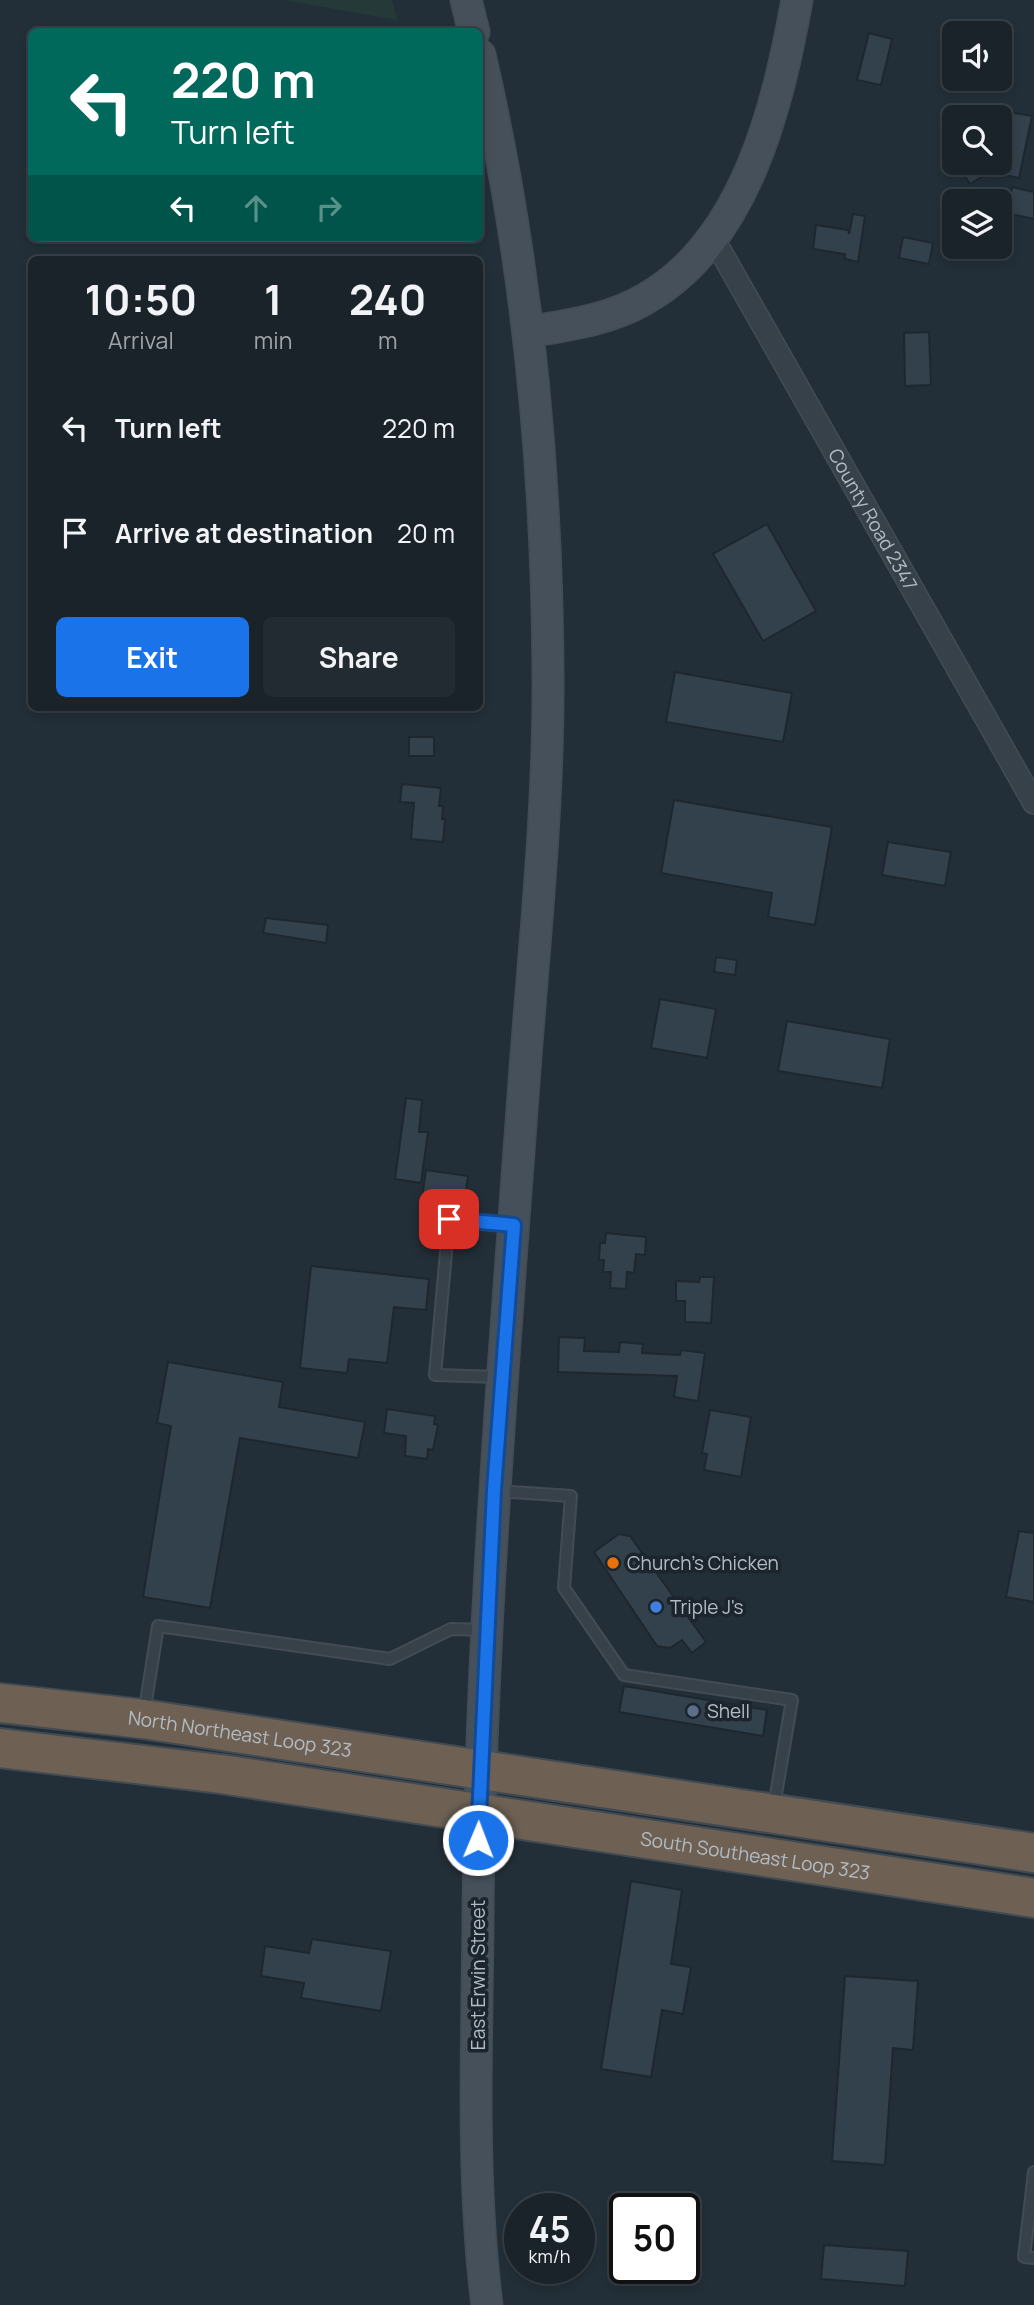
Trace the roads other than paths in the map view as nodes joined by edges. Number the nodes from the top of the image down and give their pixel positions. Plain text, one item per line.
1 (466, 0) edge
2 (797, 0) edge
3 (473, 28) edge
4 (483, 70) edge
5 (712, 236) junction
6 (528, 332) junction
7 (1034, 803) edge
8 (514, 1225) junction
9 (502, 1377) junction
10 (494, 1490) junction
11 (486, 1630) junction
12 (0, 1703) edge
13 (143, 1719) junction
14 (0, 1748) edge
15 (480, 1769) junction
16 (479, 1812) junction
17 (772, 1812) junction
18 (1034, 1853) edge
19 (1034, 1898) edge
20 (1034, 2172) edge
21 (1034, 2259) edge
22 (487, 2305) edge

1 - 3 main road
2 - 5 main road
4 - 6 main road, East Erwin Street
5 - 6 main road
5 - 7 street, County Road 2347
6 - 8 main road, East Erwin Street
8 - 9 main road, East Erwin Street
8 - 9 lane
9 - 10 main road, East Erwin Street
10 - 11 main road, East Erwin Street
10 - 17 lane
11 - 13 lane
11 - 15 main road, East Erwin Street
12 - 13 highway, North Northeast Loop 323
13 - 15 highway, North Northeast Loop 323
14 - 16 highway
15 - 16 main road, East Erwin Street
15 - 17 highway
16 - 19 highway, South Southeast Loop 323
16 - 22 main road, East Erwin Street
17 - 18 highway
20 - 21 lane

